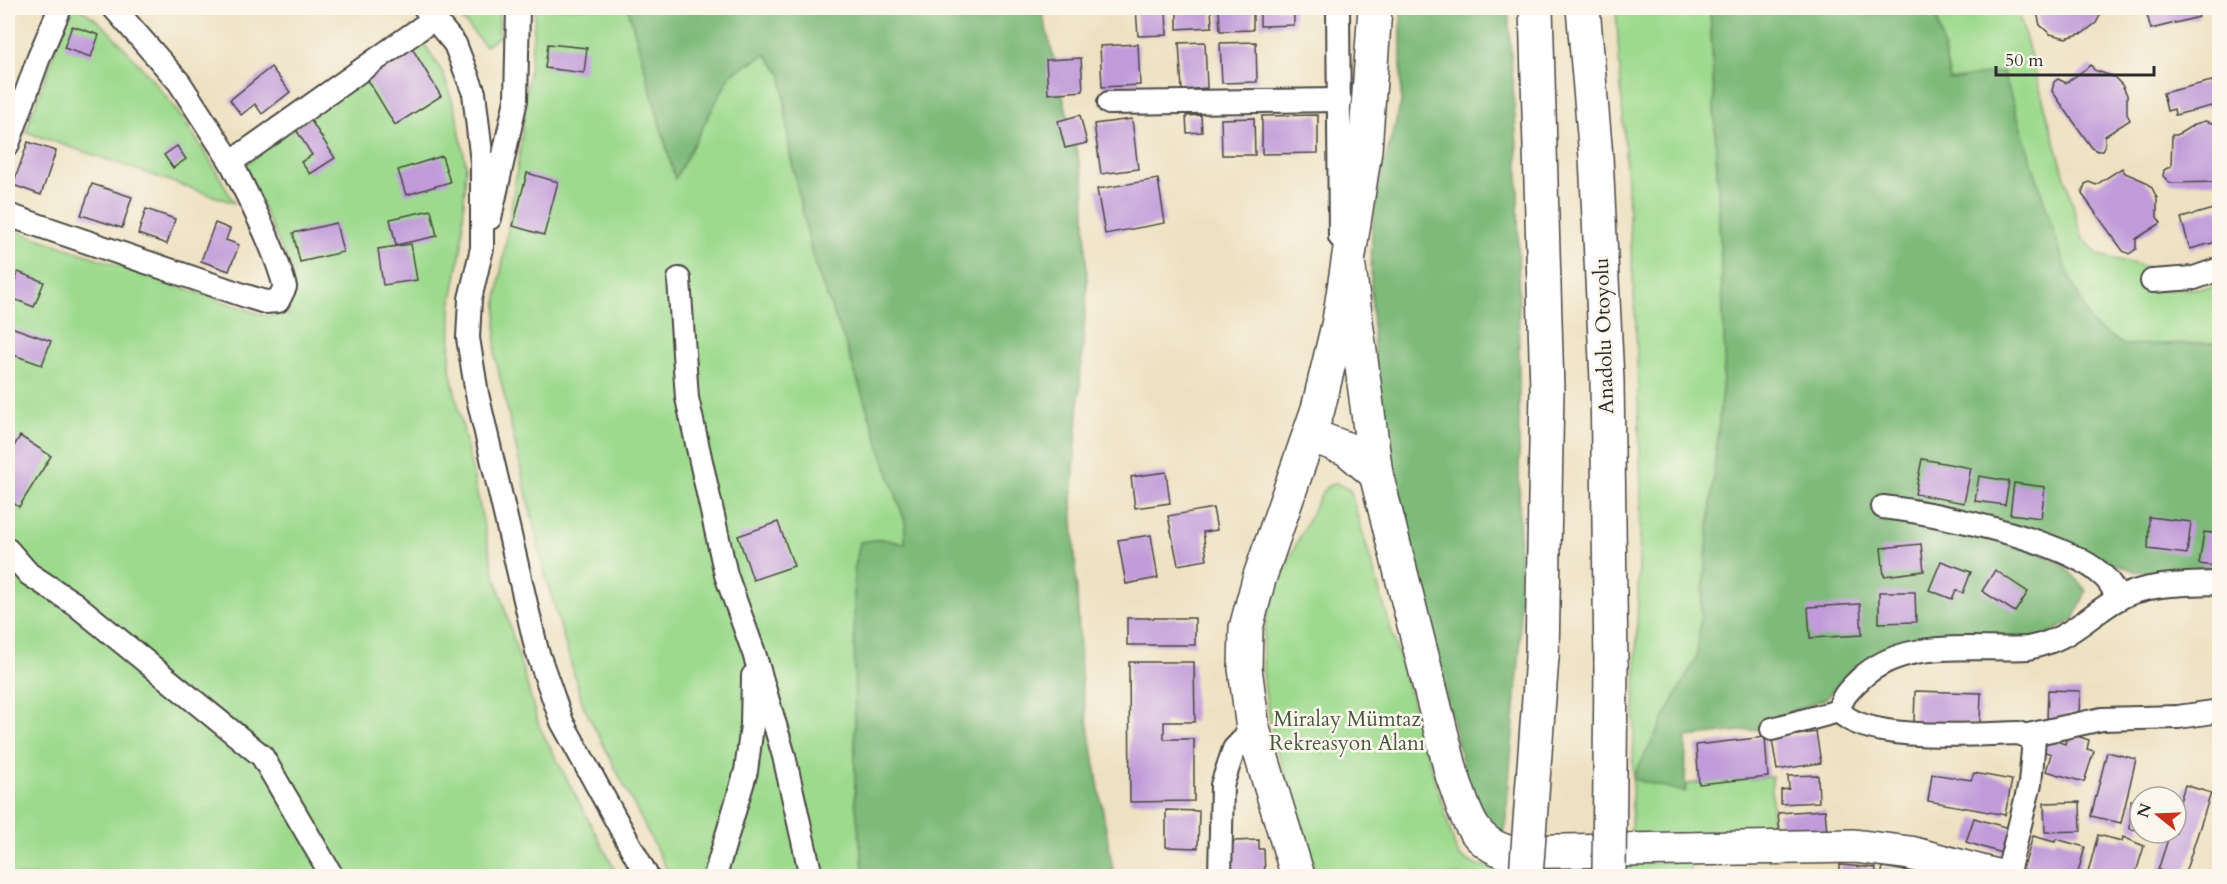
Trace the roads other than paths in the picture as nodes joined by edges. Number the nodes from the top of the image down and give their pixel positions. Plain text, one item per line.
1 (60, 8) edge
2 (114, 8) edge
3 (518, 8) edge
4 (1338, 8) edge
5 (1375, 8) edge
6 (1536, 8) edge
7 (1583, 8) edge
8 (430, 13) edge
9 (1340, 100) junction
10 (1109, 103) dead end
11 (8, 144) edge
12 (231, 162) junction
13 (8, 215) edge
14 (482, 248) junction
15 (1349, 268) junction
16 (2220, 269) edge
17 (679, 279) dead end
18 (2152, 281) dead end
19 (1339, 321) junction
20 (1310, 435) junction
21 (1376, 474) junction
22 (1883, 507) dead end
23 (8, 550) edge
24 (2220, 583) edge
25 (2118, 599) junction
26 (754, 652) junction
27 (1839, 711) junction
28 (2220, 711) edge
29 (1252, 729) junction
30 (1772, 729) dead end
31 (2028, 735) junction
32 (332, 876) edge
33 (647, 876) edge
34 (715, 876) edge
35 (811, 876) edge
36 (1220, 876) edge
37 (1298, 876) edge
38 (1526, 876) edge
39 (1609, 876) edge
40 (1996, 876) edge
41 (2007, 876) edge

1 - 11 street
2 - 12 street
3 - 14 street
4 - 9 street
5 - 15 main road
6 - 38 main road, bridge
7 - 39 main road, Anadolu Otoyolu, bridge
8 - 12 street
8 - 14 street
9 - 10 street
9 - 19 street
12 - 13 street
14 - 33 street
15 - 19 main road
15 - 21 main road
16 - 18 street
17 - 26 street
19 - 20 main road
20 - 21 main road
20 - 29 main road
21 - 40 main road
22 - 25 street
23 - 32 street
24 - 25 street
25 - 27 street
26 - 34 street
26 - 35 street
27 - 30 street
27 - 31 street
28 - 31 street
29 - 36 street
29 - 37 main road
31 - 41 street

